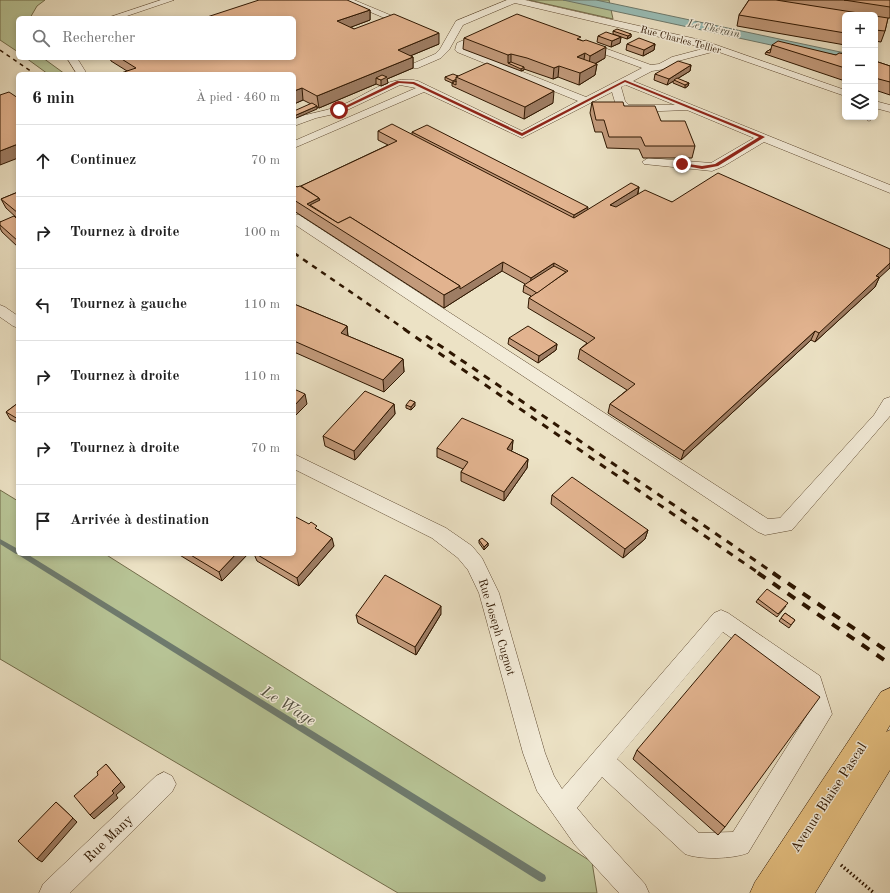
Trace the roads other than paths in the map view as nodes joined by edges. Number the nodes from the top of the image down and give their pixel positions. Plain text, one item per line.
1 (170, 0) edge
2 (346, 0) edge
3 (514, 0) edge
4 (118, 16) edge
5 (496, 29) edge
6 (421, 30) edge
7 (574, 39) edge
8 (702, 43) junction
9 (716, 48) junction
10 (73, 60) edge
11 (415, 66) dead end
12 (650, 68) junction
13 (81, 72) edge
14 (620, 83) junction
15 (424, 88) junction
16 (842, 92) edge
17 (586, 101) junction
18 (690, 107) junction
19 (296, 122) edge
20 (762, 137) junction
21 (296, 144) edge
22 (648, 162) edge
23 (890, 189) edge
24 (296, 219) edge
25 (0, 310) edge
26 (16, 322) edge
27 (890, 403) edge
28 (296, 462) edge
29 (890, 701) edge
30 (890, 744) edge
31 (601, 760) junction
32 (164, 784) dead end
33 (562, 808) junction
34 (584, 836) junction
35 (52, 893) edge
36 (624, 893) edge
37 (636, 893) edge
38 (766, 893) edge
39 (797, 893) edge

1 - 4 street
2 - 6 street
3 - 8 street, Rue Charles Tellier
3 - 11 street
5 - 17 street
7 - 12 street
8 - 9 street, Rue Charles Tellier
8 - 12 street
9 - 12 street
9 - 16 street, Rue Charles Tellier
10 - 13 street
12 - 14 street
14 - 17 street
14 - 18 street
14 - 18 street
15 - 17 street
15 - 19 street
15 - 21 street
18 - 20 street
20 - 22 street
20 - 23 street
24 - 27 street
25 - 26 street
28 - 33 street, Rue Joseph Cugnot
29 - 38 main road, Avenue Blaise Pascal
30 - 39 main road, Avenue Blaise Pascal
31 - 31 street
31 - 33 street
32 - 35 street, Rue Many
33 - 34 street, Rue Joseph Cugnot
34 - 36 street, Rue Joseph Cugnot
34 - 37 street, Rue Joseph Cugnot

